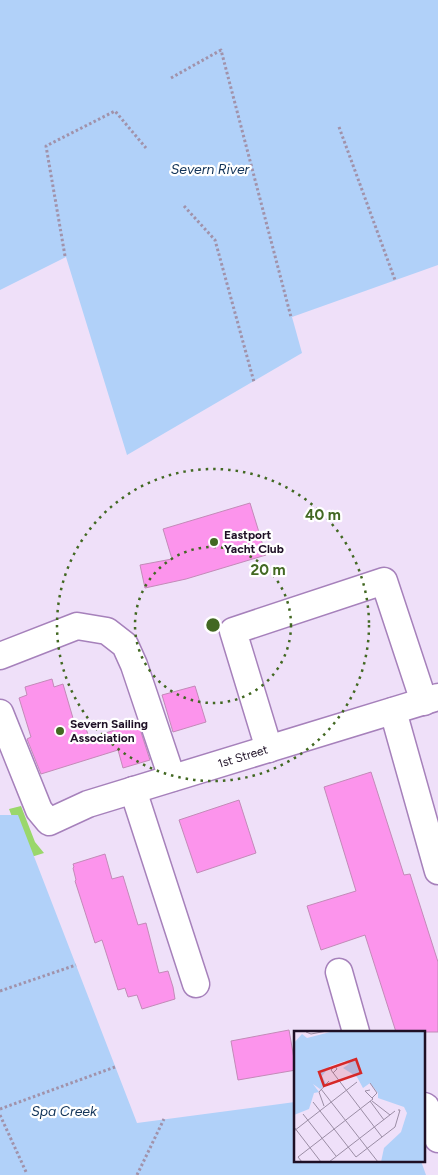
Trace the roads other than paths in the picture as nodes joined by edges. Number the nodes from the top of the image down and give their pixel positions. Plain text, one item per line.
1 (0, 656) edge
2 (431, 699) edge
3 (394, 711) junction
4 (0, 713) edge
5 (269, 749) junction
6 (172, 778) junction
7 (133, 790) junction
8 (438, 871) edge
9 (339, 972) dead end
10 (196, 984) dead end
11 (356, 1031) edge
12 (430, 1105) edge
13 (438, 1139) edge

1 - 6 street
2 - 3 street, 1st Street
2 - 5 street
3 - 5 street, 1st Street
3 - 8 street
4 - 7 street, 1st Street
5 - 6 street, 1st Street
6 - 7 street, 1st Street
7 - 10 street
9 - 11 street
12 - 13 street

